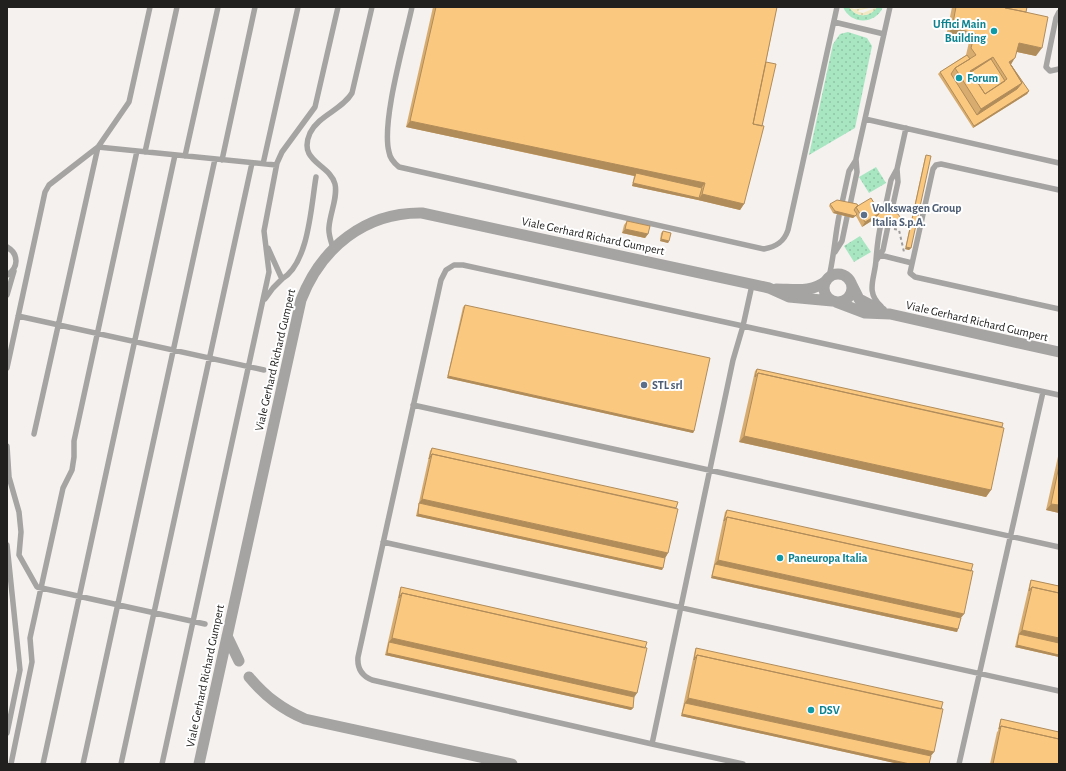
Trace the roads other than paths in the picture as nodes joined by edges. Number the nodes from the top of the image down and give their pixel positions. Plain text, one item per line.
1 (150, 7) edge
2 (177, 7) edge
3 (218, 7) edge
4 (255, 7) edge
5 (298, 7) edge
6 (338, 7) edge
7 (372, 7) edge
8 (412, 7) edge
9 (837, 7) edge
10 (890, 7) edge
11 (1059, 12) edge
12 (834, 22) junction
13 (884, 34) junction
14 (1059, 69) edge
15 (865, 119) junction
16 (906, 128) junction
17 (98, 147) junction
18 (137, 151) junction
19 (145, 152) junction
20 (175, 155) junction
21 (185, 156) junction
22 (215, 159) junction
23 (856, 159) junction
24 (222, 160) junction
25 (252, 163) junction
26 (1059, 163) edge
27 (263, 164) junction
28 (276, 166) junction
29 (897, 169) junction
30 (316, 177) dead end
31 (1059, 190) edge
32 (842, 203) edge
33 (850, 205) edge
34 (884, 213) edge
35 (891, 214) edge
36 (839, 216) edge
37 (847, 217) edge
38 (881, 224) edge
39 (891, 227) edge
40 (265, 240) junction
41 (7, 247) edge
42 (333, 248) junction
43 (835, 254) junction
44 (880, 255) junction
45 (876, 261) junction
46 (912, 263) junction
47 (15, 267) junction
48 (7, 275) edge
49 (282, 279) junction
50 (828, 279) junction
51 (752, 284) junction
52 (852, 286) junction
53 (769, 288) junction
54 (7, 295) edge
55 (834, 301) junction
56 (262, 307) junction
57 (1059, 309) edge
58 (890, 314) junction
59 (18, 316) junction
60 (58, 325) junction
61 (743, 326) junction
62 (97, 333) junction
63 (134, 341) junction
64 (174, 350) junction
65 (1059, 352) edge
66 (210, 358) junction
67 (249, 366) junction
68 (7, 368) edge
69 (264, 370) dead end
70 (1043, 392) junction
71 (1059, 395) edge
72 (413, 405) junction
73 (34, 434) dead end
74 (7, 446) edge
75 (710, 471) junction
76 (1010, 536) junction
77 (383, 542) junction
78 (7, 545) edge
79 (1059, 547) edge
80 (41, 589) junction
81 (79, 597) junction
82 (118, 606) junction
83 (680, 607) junction
84 (154, 614) junction
85 (193, 622) junction
86 (205, 624) dead end
87 (227, 636) junction
88 (239, 661) dead end
89 (979, 673) junction
90 (249, 678) dead end
91 (1059, 691) edge
92 (7, 733) edge
93 (652, 744) junction
94 (10, 764) edge
95 (43, 764) edge
96 (83, 764) edge
97 (122, 764) edge
98 (162, 764) edge
99 (199, 764) edge
100 (512, 764) edge
101 (743, 764) edge
102 (959, 764) edge

1 - 17 lane
2 - 19 lane
3 - 21 lane
4 - 24 lane
5 - 27 lane
6 - 28 lane
7 - 42 lane
8 - 12 lane
9 - 12 lane
10 - 13 lane
11 - 14 lane
12 - 13 lane
13 - 15 lane
15 - 16 lane
15 - 23 lane
16 - 26 lane
16 - 29 lane
17 - 18 lane
17 - 59 lane
17 - 60 lane
18 - 19 lane
18 - 62 lane
19 - 20 lane
20 - 21 lane
20 - 63 lane
21 - 22 lane
22 - 24 lane
22 - 64 lane
23 - 32 lane
23 - 33 lane
24 - 25 lane
25 - 27 lane
25 - 66 lane
27 - 28 lane
28 - 40 lane
29 - 34 lane
29 - 35 lane
30 - 49 lane
31 - 46 lane
36 - 43 lane
37 - 43 lane
38 - 45 lane
39 - 44 lane
40 - 49 lane
40 - 56 lane
41 - 47 lane
42 - 51 street, Viale Gerhard Richard Gumpert
42 - 87 street, Viale Gerhard Richard Gumpert
43 - 50 lane
44 - 45 lane
44 - 46 lane
45 - 58 lane
46 - 57 lane
47 - 48 lane
47 - 54 lane
49 - 56 lane
50 - 52 street
50 - 53 street, Viale Gerhard Richard Gumpert
50 - 55 street
51 - 53 street, Viale Gerhard Richard Gumpert
51 - 61 lane
52 - 55 street
52 - 58 street, Viale Gerhard Richard Gumpert
53 - 55 street, Viale Gerhard Richard Gumpert
55 - 58 street, Viale Gerhard Richard Gumpert
56 - 67 lane
58 - 65 street, Viale Gerhard Richard Gumpert
59 - 60 lane
59 - 68 lane
60 - 62 lane
60 - 73 lane
61 - 70 lane
61 - 72 lane
61 - 75 lane
62 - 63 lane
62 - 80 lane
63 - 64 lane
63 - 81 lane
64 - 66 lane
64 - 82 lane
66 - 67 lane
66 - 84 lane
67 - 69 lane
67 - 85 lane
70 - 71 lane
70 - 76 lane
72 - 75 lane
72 - 77 lane
74 - 80 lane
75 - 76 lane
75 - 83 lane
76 - 79 lane
76 - 89 lane
77 - 83 lane
77 - 93 lane
78 - 92 lane
80 - 81 lane
80 - 94 lane
81 - 82 lane
81 - 95 lane
82 - 84 lane
82 - 96 lane
83 - 89 lane
83 - 93 lane
84 - 85 lane
84 - 97 lane
85 - 86 lane
85 - 98 lane
87 - 88 street
87 - 99 street, Viale Gerhard Richard Gumpert
89 - 91 lane
89 - 102 lane
90 - 100 street
93 - 101 lane

